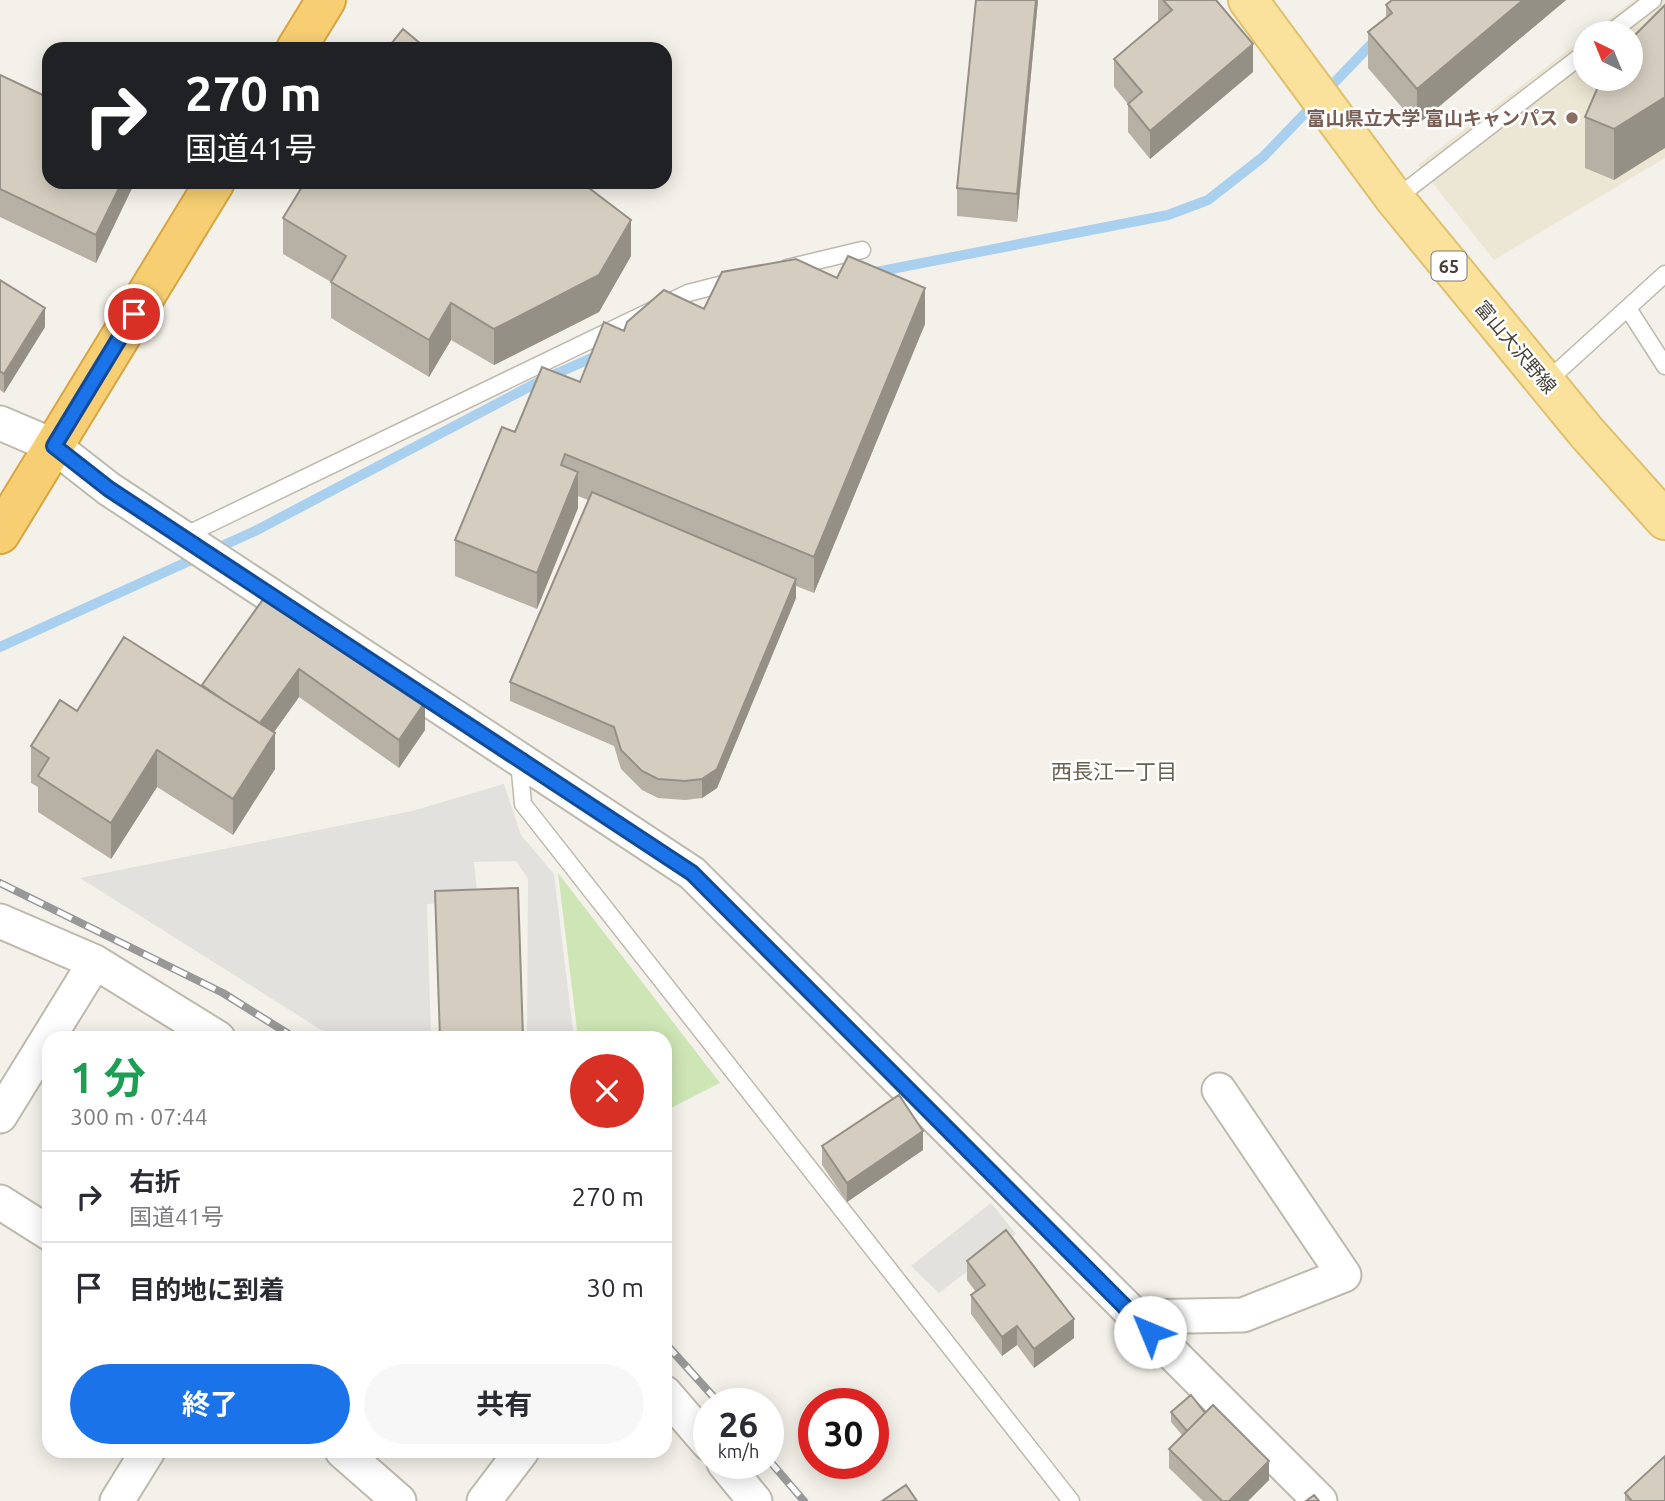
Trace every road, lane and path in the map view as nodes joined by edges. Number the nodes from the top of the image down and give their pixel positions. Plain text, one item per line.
1 (326, 0) edge
2 (1248, 0) edge
3 (1654, 0) edge
4 (1626, 21) edge
5 (300, 42) edge
6 (1573, 62) edge
7 (211, 189) edge
8 (1395, 199) junction
9 (862, 250) dead end
10 (1665, 274) edge
11 (1629, 310) junction
12 (1665, 366) edge
13 (1545, 383) junction
14 (0, 424) edge
15 (54, 446) junction
16 (1665, 520) edge
17 (0, 534) edge
18 (182, 537) junction
19 (519, 761) junction
20 (0, 920) edge
21 (95, 962) junction
22 (52, 1031) edge
23 (208, 1031) edge
24 (42, 1048) edge
25 (1219, 1090) dead end
26 (0, 1116) edge
27 (0, 1202) edge
28 (42, 1229) edge
29 (1134, 1317) junction
30 (672, 1401) edge
31 (693, 1425) edge
32 (144, 1458) edge
33 (350, 1458) edge
34 (517, 1458) edge
35 (737, 1479) edge
36 (117, 1501) edge
37 (399, 1501) edge
38 (484, 1501) edge
39 (755, 1501) edge
40 (1071, 1501) edge
41 (1320, 1501) edge

1 - 5 highway
2 - 8 main road, 富山大沢野線 / 65
3 - 4 lane
6 - 8 lane
7 - 15 highway
8 - 13 main road, 富山大沢野線 / 65
9 - 18 lane
10 - 11 lane
11 - 12 lane
11 - 13 lane
13 - 16 main road, 富山大沢野線 / 65
14 - 15 street
15 - 17 highway
15 - 18 street
18 - 19 street
19 - 29 street
19 - 40 lane
20 - 21 street
21 - 22 street
21 - 23 street
24 - 26 street
25 - 29 street
27 - 28 street
29 - 41 street
30 - 31 street
32 - 36 street
33 - 37 street
34 - 38 street
35 - 39 street

